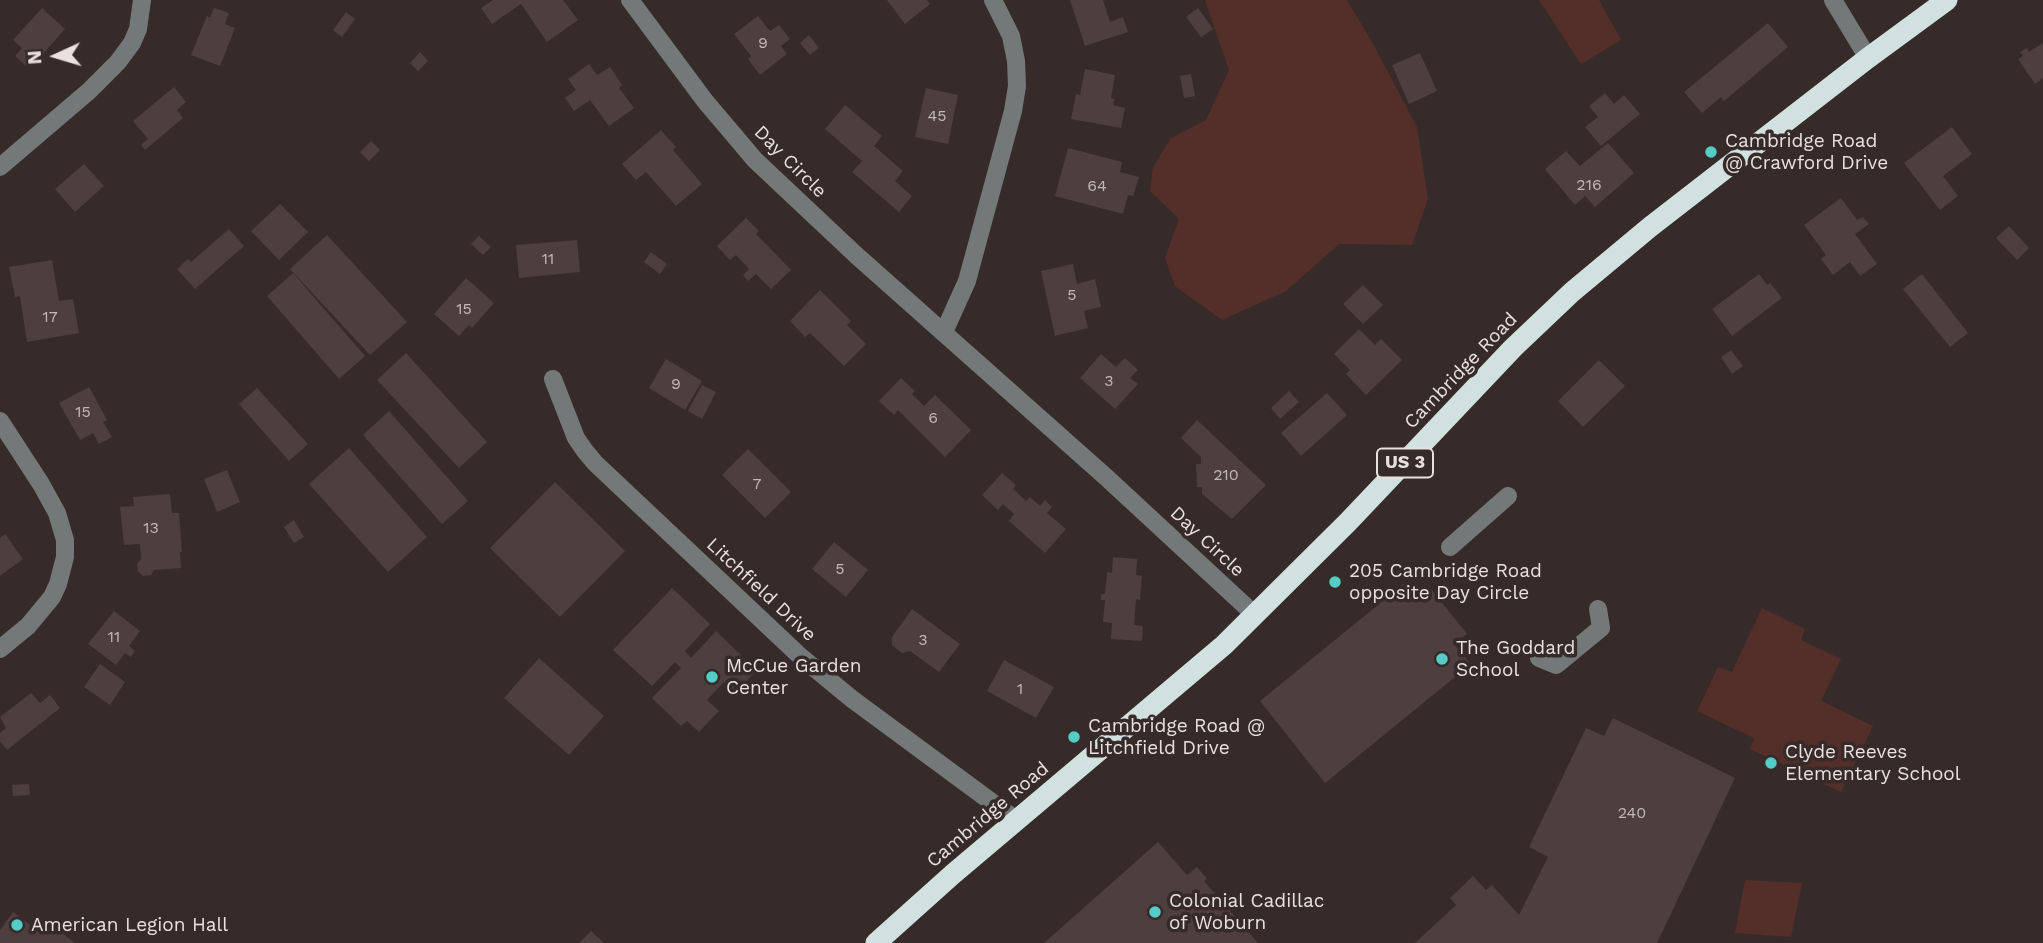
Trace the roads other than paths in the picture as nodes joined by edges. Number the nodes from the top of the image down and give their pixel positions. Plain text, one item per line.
1 (142, 0) edge
2 (630, 0) edge
3 (993, 0) edge
4 (1833, 0) edge
5 (1947, 0) edge
6 (1868, 58) junction
7 (0, 167) edge
8 (944, 332) junction
9 (553, 379) dead end
10 (0, 421) edge
11 (1508, 496) dead end
12 (1450, 547) dead end
13 (1598, 609) dead end
14 (1255, 615) junction
15 (0, 649) edge
16 (1539, 658) dead end
17 (1016, 820) junction
18 (876, 943) edge

1 - 7 street
2 - 8 street, Day Circle
3 - 8 street
4 - 6 street
5 - 6 highway, Cambridge Road / US 3
6 - 14 highway, Cambridge Road / US 3
8 - 14 street, Day Circle
9 - 17 street, Litchfield Drive
10 - 15 street
11 - 12 street
13 - 16 street
14 - 17 highway, Cambridge Road / US 3
17 - 18 highway, Cambridge Road / US 3

